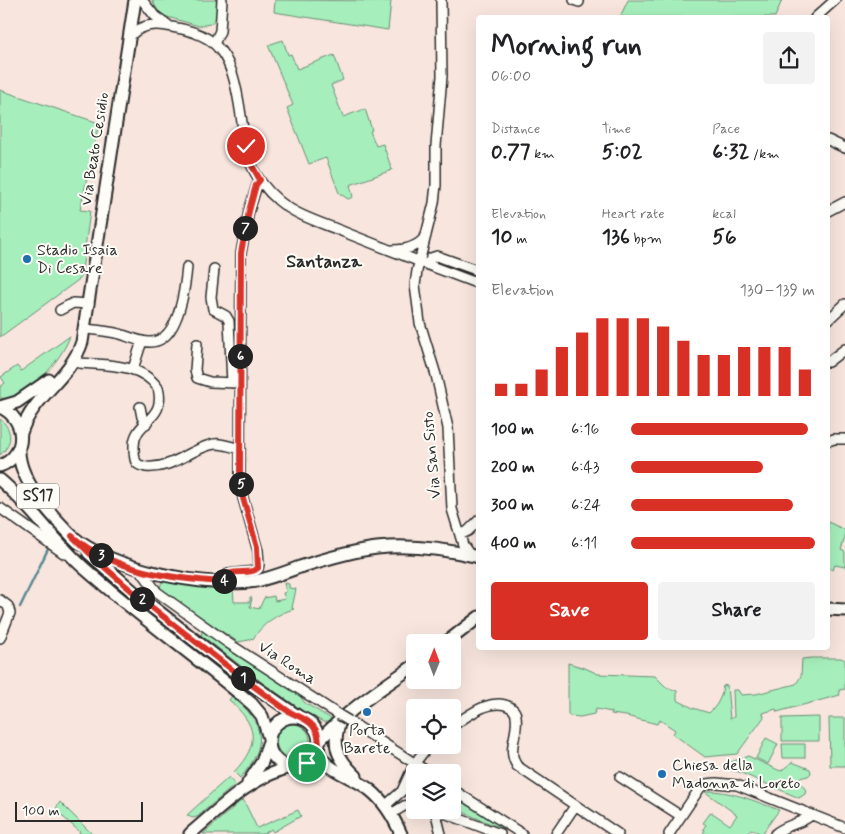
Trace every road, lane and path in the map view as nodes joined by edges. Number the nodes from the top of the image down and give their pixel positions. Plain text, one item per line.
1 (135, 0) edge
2 (142, 0) edge
3 (222, 0) edge
4 (441, 0) edge
5 (836, 0) edge
6 (818, 15) edge
7 (170, 26) junction
8 (130, 36) junction
9 (214, 44) junction
10 (830, 141) edge
11 (845, 148) edge
12 (260, 180) junction
13 (845, 202) edge
14 (830, 210) edge
15 (426, 236) junction
16 (393, 252) junction
17 (418, 262) junction
18 (428, 265) junction
19 (187, 267) dead end
20 (214, 269) dead end
21 (476, 270) edge
22 (415, 282) junction
23 (476, 283) edge
24 (88, 304) junction
25 (845, 304) edge
26 (60, 310) dead end
27 (830, 318) edge
28 (85, 329) junction
29 (142, 341) junction
30 (198, 344) dead end
31 (845, 349) edge
32 (74, 360) junction
33 (830, 360) edge
34 (133, 369) junction
35 (236, 383) junction
36 (0, 407) edge
37 (138, 411) dead end
38 (146, 424) junction
39 (21, 433) junction
40 (845, 439) edge
41 (830, 440) edge
42 (19, 448) junction
43 (240, 448) junction
44 (0, 466) edge
45 (0, 480) edge
46 (0, 508) edge
47 (476, 523) edge
48 (72, 536) junction
49 (460, 536) junction
50 (450, 551) junction
51 (474, 556) edge
52 (79, 563) junction
53 (476, 563) edge
54 (138, 568) junction
55 (224, 582) junction
56 (0, 600) edge
57 (830, 609) edge
58 (845, 610) edge
59 (476, 619) edge
60 (457, 634) edge
61 (0, 638) edge
62 (406, 671) edge
63 (299, 717) junction
64 (343, 719) junction
65 (461, 720) edge
66 (268, 740) junction
67 (318, 745) junction
68 (422, 754) edge
69 (418, 759) dead end
70 (415, 764) edge
71 (297, 766) junction
72 (341, 772) junction
73 (620, 777) dead end
74 (406, 783) edge
75 (366, 786) junction
76 (244, 788) junction
77 (404, 788) junction
78 (461, 795) edge
79 (406, 798) edge
80 (406, 806) edge
81 (575, 806) junction
82 (388, 810) junction
83 (811, 815) junction
84 (681, 816) junction
85 (437, 819) edge
86 (459, 819) edge
87 (472, 824) junction
88 (845, 828) edge
89 (190, 834) edge
90 (401, 834) edge
91 (441, 834) edge
92 (475, 834) edge
93 (500, 834) edge
94 (522, 834) edge
95 (556, 834) edge
96 (618, 834) edge
97 (668, 834) edge
98 (774, 834) edge

1 - 8 main road, Via Beato Cesidio
2 - 7 street
3 - 9 street
4 - 15 street, Via San Sisto
5 - 6 street
7 - 8 street
7 - 9 street
8 - 24 main road, Via Beato Cesidio
9 - 12 street
10 - 11 street
12 - 16 street
12 - 35 street
13 - 14 street
15 - 16 street
15 - 17 street, Via San Sisto
16 - 17 street
16 - 22 street, Via San Sisto
17 - 18 street
17 - 22 street, Via San Sisto
18 - 21 street
18 - 23 street
19 - 29 street
20 - 35 street
22 - 49 street, Via San Sisto
24 - 26 street
24 - 28 main road, Via Beato Cesidio
24 - 36 main road, Via Beato Cesidio
25 - 27 street
28 - 29 street
28 - 32 main road, Via Beato Cesidio
29 - 34 street
30 - 35 street
31 - 33 street
32 - 34 street
32 - 39 main road, Via Beato Cesidio
34 - 38 street
35 - 43 street
36 - 39 main road
37 - 38 street
38 - 43 street
39 - 42 main road, SS17
40 - 41 street
42 - 44 main road, SS17
42 - 48 main road, SS17
43 - 55 street
45 - 52 main road, SS17
46 - 52 street
47 - 49 street
48 - 54 main road
48 - 63 main road, SS17
49 - 50 street
49 - 51 street, Via San Sisto
50 - 51 main road
50 - 53 main road
50 - 55 main road
52 - 66 main road, SS17
54 - 55 main road
54 - 64 street, Via Roma
56 - 61 street
57 - 58 main road
59 - 60 main road
62 - 64 main road
63 - 66 main road
63 - 67 main road
64 - 67 main road
64 - 70 street, Via Roma
64 - 75 main road
65 - 81 street
66 - 71 main road
66 - 76 main road
67 - 71 main road
67 - 72 main road
68 - 69 street
71 - 72 main road
71 - 76 main road
72 - 75 main road
73 - 84 street
74 - 77 street
75 - 82 main road
76 - 89 main road
77 - 79 street
77 - 82 street
78 - 94 street
80 - 82 street
81 - 95 street
81 - 96 street
82 - 90 main road
83 - 84 street
83 - 88 street
83 - 98 street
84 - 97 street
85 - 91 street
86 - 87 street
87 - 92 street
87 - 93 street

